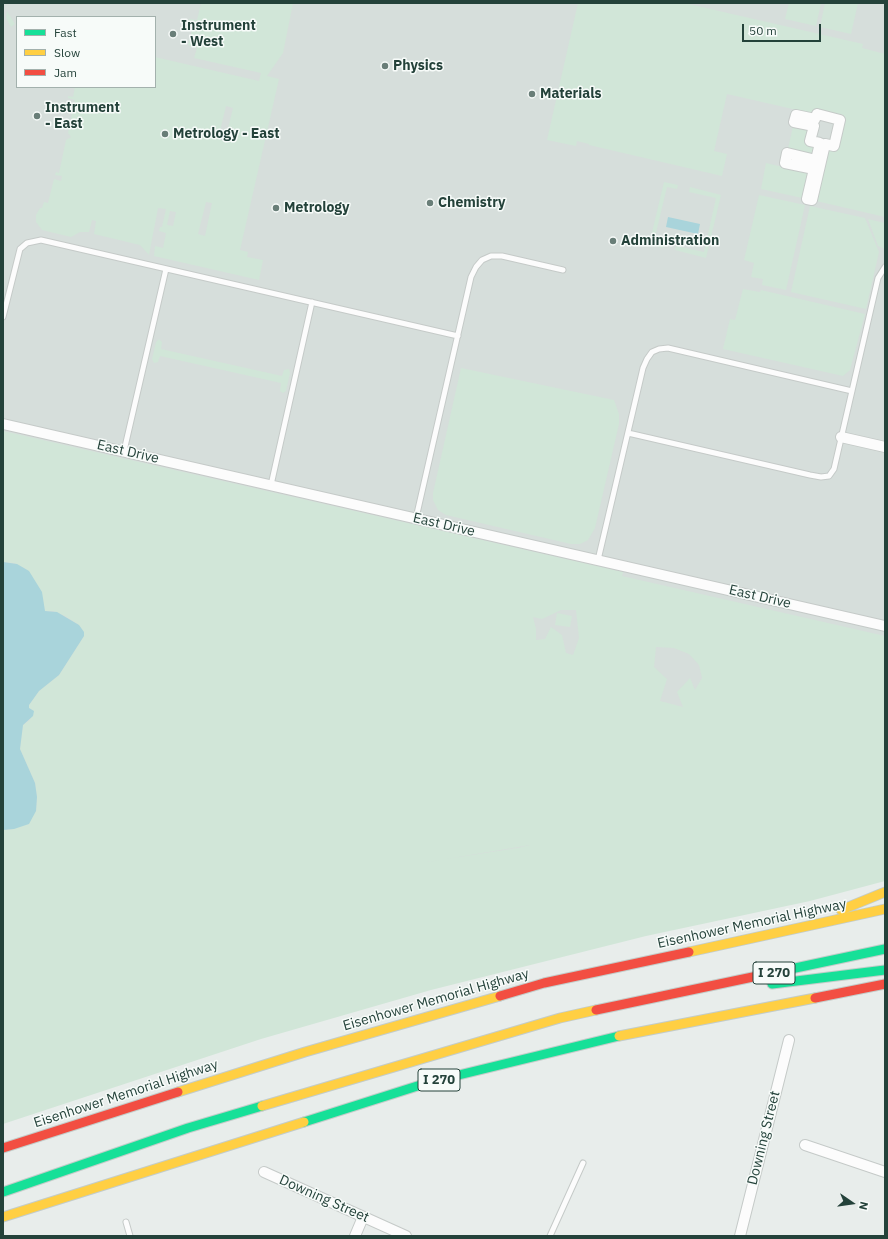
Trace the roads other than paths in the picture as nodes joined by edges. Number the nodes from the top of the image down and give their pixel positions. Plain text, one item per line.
1 (840, 120) joint
2 (885, 267) edge
3 (166, 269) junction
4 (563, 270) dead end
5 (312, 302) junction
6 (3, 317) edge
7 (458, 336) junction
8 (852, 391) junction
9 (3, 424) edge
10 (628, 433) junction
11 (841, 437) junction
12 (885, 447) edge
13 (124, 451) junction
14 (271, 485) junction
15 (416, 518) junction
16 (598, 560) junction
17 (885, 626) edge
18 (885, 892) edge
19 (885, 909) edge
20 (790, 930) junction
21 (885, 949) edge
22 (885, 970) edge
23 (885, 984) edge
24 (662, 997) junction
25 (789, 1040) dead end
26 (805, 1145) dead end
27 (3, 1148) edge
28 (583, 1163) dead end
29 (264, 1172) dead end
30 (885, 1172) edge
31 (3, 1192) edge
32 (3, 1217) edge
33 (363, 1217) junction
34 (126, 1222) dead end
35 (130, 1236) edge
36 (355, 1236) edge
37 (406, 1236) edge
38 (550, 1236) edge
39 (740, 1236) edge

1 - 1 street
2 - 8 lane
3 - 5 lane
3 - 6 lane
3 - 13 lane
4 - 7 lane
5 - 7 lane
5 - 14 lane
7 - 15 lane
8 - 10 lane
8 - 11 lane
9 - 13 street, East Drive
10 - 11 lane
10 - 16 lane
11 - 12 street
13 - 14 street, East Drive
14 - 15 street, East Drive
15 - 16 street, East Drive
16 - 17 street, East Drive
18 - 20 highway
19 - 20 highway, Eisenhower Memorial Highway
20 - 27 highway, Eisenhower Memorial Highway
21 - 24 highway, I 270
22 - 24 highway
23 - 32 highway, I 270
24 - 31 highway, I 270
25 - 39 street, Downing Street
26 - 30 street
28 - 38 lane
29 - 33 street, Downing Street
33 - 36 street
33 - 37 street, Downing Street
34 - 35 lane

